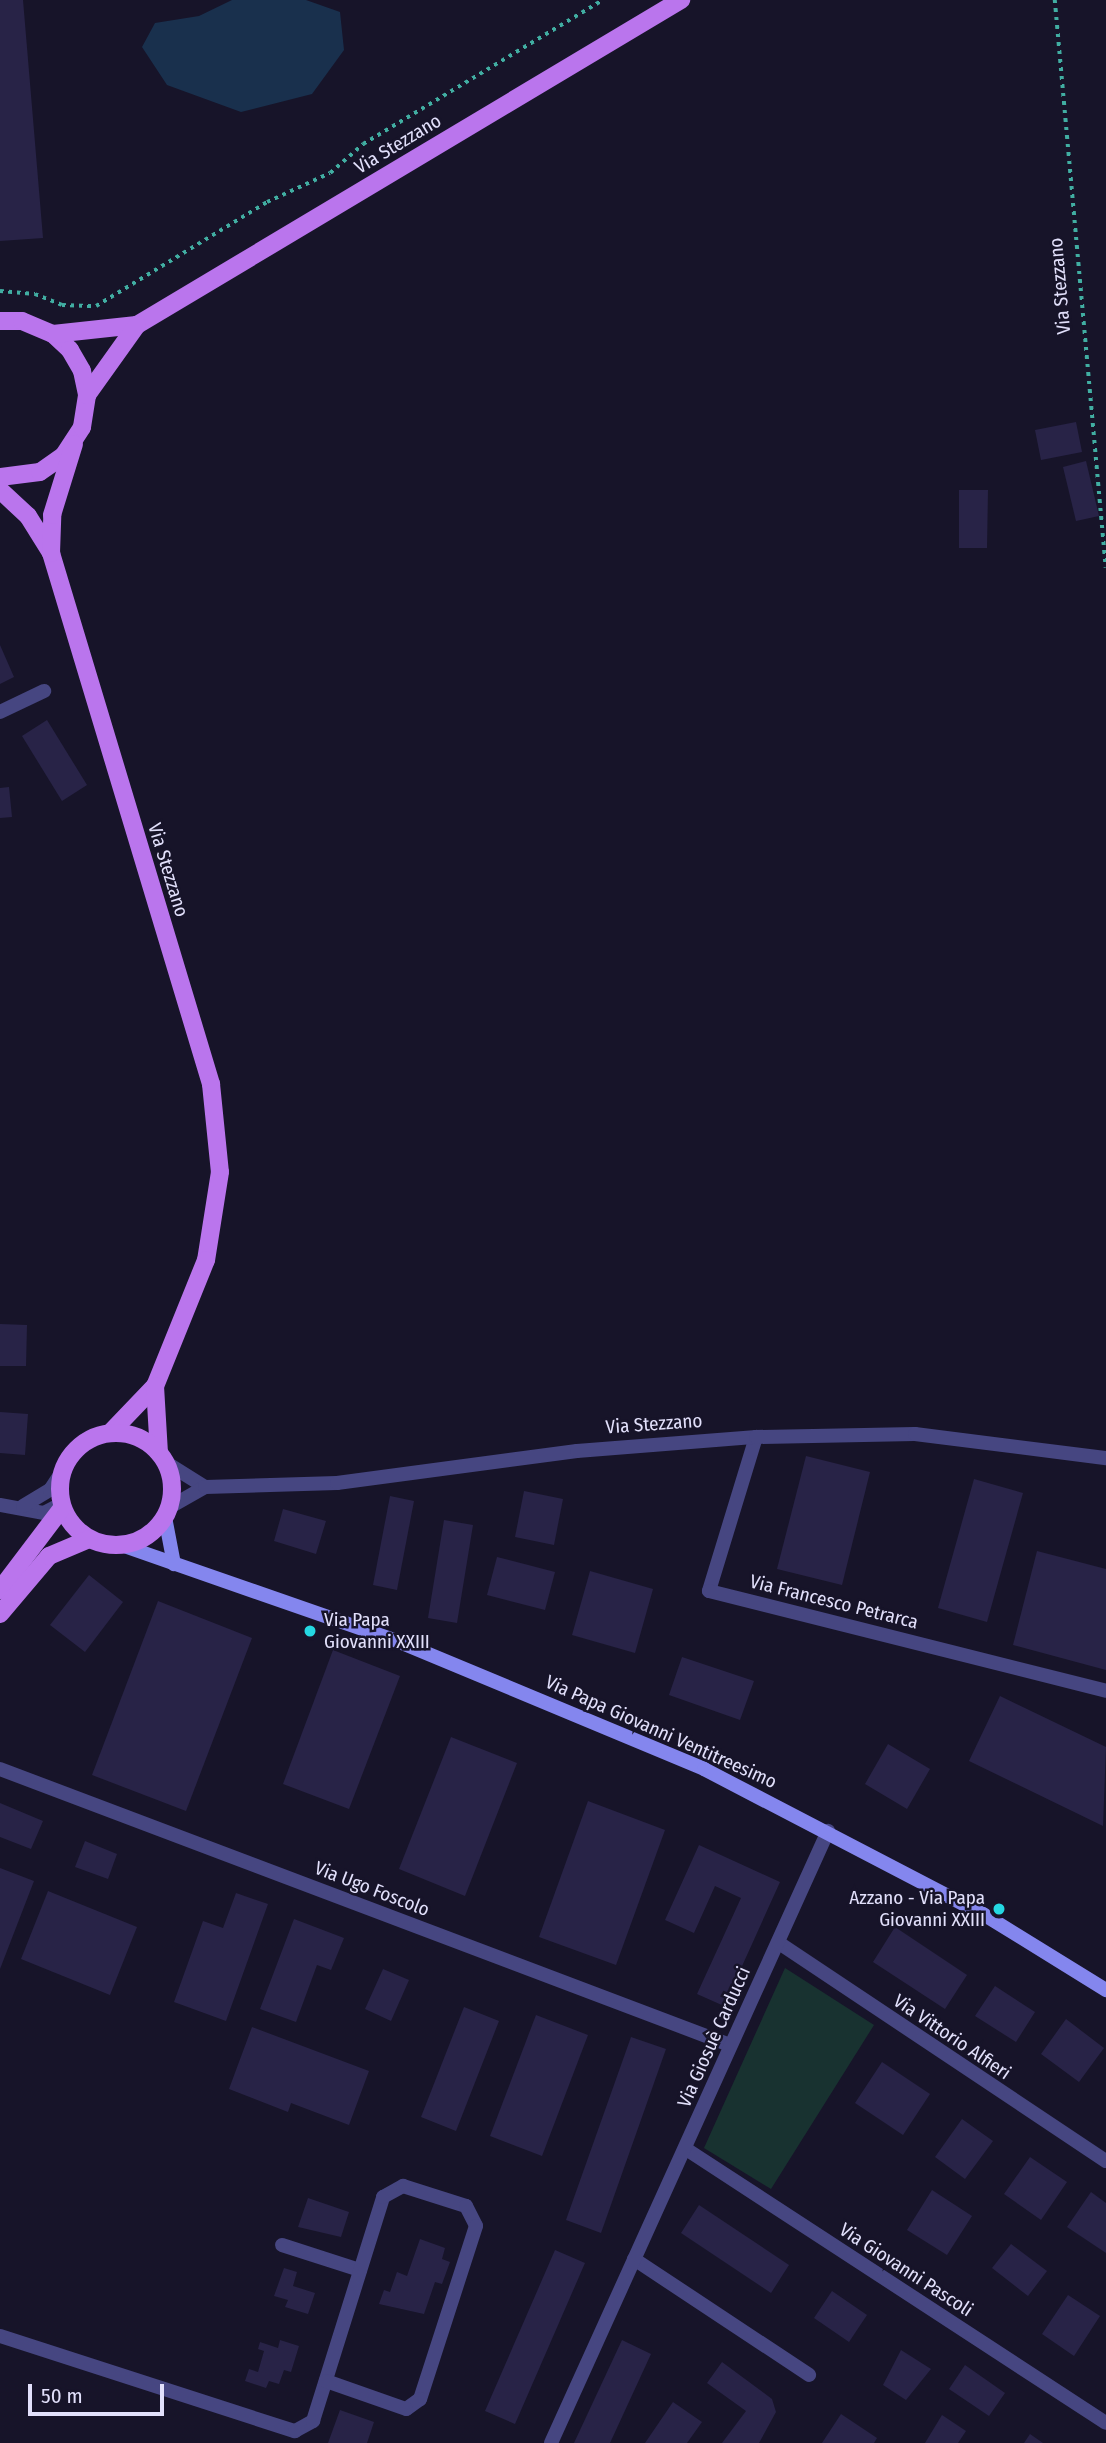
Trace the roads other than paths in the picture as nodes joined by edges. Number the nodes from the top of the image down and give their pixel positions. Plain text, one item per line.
1 (681, 0) edge
2 (0, 321) edge
3 (137, 324) junction
4 (53, 334) junction
5 (87, 395) junction
6 (75, 442) junction
7 (0, 478) edge
8 (0, 490) edge
9 (51, 553) junction
10 (44, 691) dead end
11 (0, 712) edge
12 (155, 1387) junction
13 (110, 1433) junction
14 (756, 1437) junction
15 (162, 1458) junction
16 (1106, 1458) edge
17 (61, 1474) junction
18 (205, 1487) junction
19 (0, 1505) edge
20 (23, 1506) junction
21 (62, 1506) junction
22 (167, 1512) junction
23 (89, 1539) junction
24 (124, 1546) junction
25 (174, 1564) junction
26 (0, 1590) edge
27 (0, 1614) edge
28 (1106, 1691) edge
29 (0, 1769) edge
30 (828, 1831) junction
31 (779, 1943) junction
32 (1106, 1990) edge
33 (730, 2045) junction
34 (686, 2149) junction
35 (1106, 2161) edge
36 (282, 2245) dead end
37 (634, 2259) junction
38 (360, 2270) junction
39 (0, 2336) edge
40 (808, 2375) dead end
41 (326, 2381) junction
42 (1106, 2423) edge
43 (551, 2443) edge

1 - 3 main road, Via Stezzano
2 - 4 main road, Via Stezzano
3 - 4 main road, Via Stezzano
3 - 5 main road, Via Stezzano
4 - 5 main road
5 - 6 main road, Via Stezzano
6 - 7 main road
6 - 9 main road, Via Stezzano
8 - 9 main road, Via Stezzano
9 - 12 main road, Via Stezzano
10 - 11 street
12 - 13 main road
12 - 15 main road
13 - 15 main road
13 - 17 main road
14 - 16 street, Via Stezzano
14 - 18 street, Via Stezzano
14 - 28 street, Via Francesco Petrarca
15 - 18 street
15 - 22 main road
17 - 20 street
17 - 21 main road
18 - 22 street, Via Stezzano
19 - 20 street
20 - 21 street
21 - 23 main road
21 - 26 main road
22 - 24 main road
22 - 25 street
23 - 24 main road
23 - 27 main road
24 - 25 street, Via Papa Giovanni Ventitreesimo
25 - 30 street, Via Papa Giovanni Ventitreesimo
29 - 33 street, Via Ugo Foscolo
30 - 31 street, Via Giosuè Carducci
30 - 32 street, Via Papa Giovanni Ventitreesimo
31 - 33 street, Via Giosuè Carducci
31 - 35 street, Via Vittorio Alfieri
33 - 34 street, Via Giosuè Carducci
34 - 37 street, Via Giosuè Carducci
34 - 42 street, Via Giovanni Pascoli
36 - 38 street
37 - 40 street
37 - 43 street, Via Giosuè Carducci
38 - 41 street
38 - 41 street
39 - 41 street

